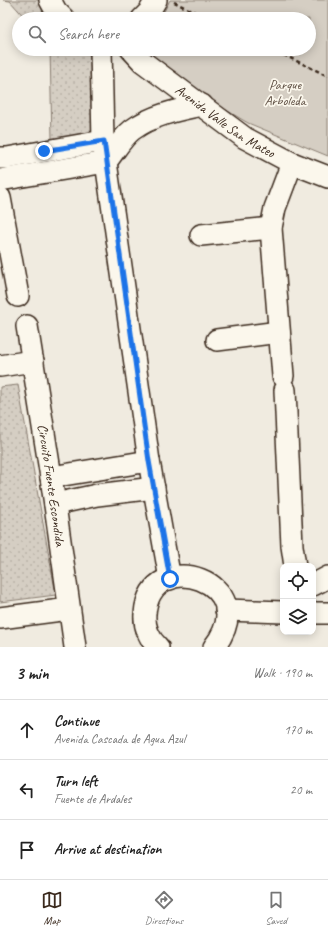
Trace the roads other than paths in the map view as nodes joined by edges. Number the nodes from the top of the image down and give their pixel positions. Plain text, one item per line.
1 (50, 0) edge
2 (156, 0) edge
3 (57, 12) edge
4 (149, 12) edge
5 (101, 56) edge
6 (137, 56) edge
7 (202, 105) junction
8 (104, 141) junction
9 (0, 158) edge
10 (106, 162) junction
11 (292, 163) junction
12 (328, 177) edge
13 (0, 180) edge
14 (0, 198) edge
15 (271, 228) junction
16 (201, 235) dead end
17 (5, 259) edge
18 (18, 296) dead end
19 (27, 326) dead end
20 (278, 332) junction
21 (216, 340) dead end
22 (33, 361) junction
23 (0, 366) edge
24 (149, 461) junction
25 (51, 476) junction
26 (154, 488) junction
27 (55, 504) junction
28 (295, 563) edge
29 (328, 577) edge
30 (170, 579) junction
31 (316, 583) edge
32 (70, 609) junction
33 (226, 610) junction
34 (280, 612) edge
35 (316, 613) edge
36 (328, 613) edge
37 (0, 618) edge
38 (75, 647) edge
39 (158, 647) edge
40 (214, 647) edge

1 - 3 street
2 - 4 street
5 - 8 street
6 - 7 street, Avenida Valle San Mateo
7 - 10 street
7 - 11 street, Avenida Valle San Mateo
8 - 9 street
8 - 10 street
10 - 13 street
10 - 24 street
11 - 12 street, Avenida Valle San Mateo
11 - 15 street
14 - 17 street
15 - 16 street
15 - 20 street
17 - 18 street
19 - 22 street, Circuito Fuente Escondida
20 - 21 street
20 - 28 street
22 - 23 street
22 - 25 street, Circuito Fuente Escondida
24 - 25 street
24 - 26 street
25 - 27 street, Circuito Fuente Escondida
26 - 27 street
26 - 30 street
27 - 32 street, Circuito Fuente Escondida
29 - 31 street
30 - 33 street
30 - 39 street
32 - 37 street
32 - 38 street, Circuito Fuente Escondida
33 - 34 street
33 - 40 street
35 - 36 street

